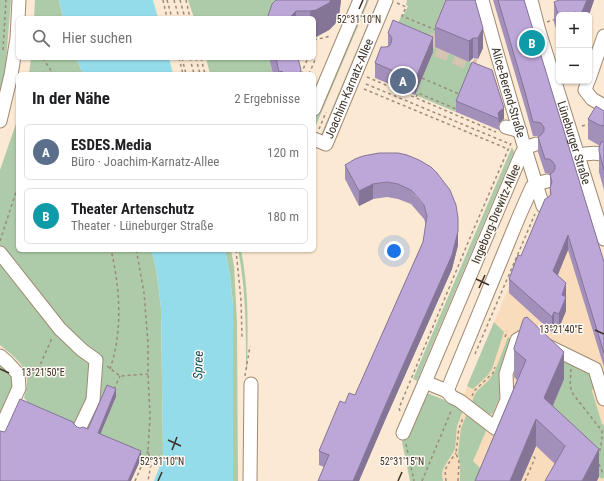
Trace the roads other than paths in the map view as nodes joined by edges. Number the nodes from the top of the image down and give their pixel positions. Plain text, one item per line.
1 (19, 0) edge
2 (360, 0) edge
3 (386, 0) edge
4 (482, 0) edge
5 (531, 0) edge
6 (18, 16) edge
7 (604, 36) edge
8 (16, 43) edge
9 (366, 47) junction
10 (380, 53) edge
11 (592, 69) edge
12 (487, 71) tunnel mouth
13 (503, 77) junction
14 (587, 84) edge
15 (316, 104) edge
16 (604, 106) edge
17 (0, 121) edge
18 (503, 130) road end
19 (517, 135) junction
20 (316, 140) edge
21 (530, 146) junction
22 (604, 154) edge
23 (578, 156) junction
24 (542, 182) junction
25 (542, 203) edge
26 (604, 239) edge
27 (0, 253) edge
28 (0, 356) edge
29 (248, 381) road end
30 (425, 382) junction
31 (452, 395) junction
32 (604, 399) edge
33 (80, 427) edge
34 (0, 430) edge
35 (403, 433) road end
36 (250, 481) edge

1 - 6 street
2 - 15 street, Joachim-Karnatz-Allee
3 - 9 street, Joachim-Karnatz-Allee
4 - 13 street, Alice-Berend-Straße
5 - 23 street, Lüneburger Straße
7 - 11 street
8 - 17 street
9 - 10 street
9 - 20 street, Joachim-Karnatz-Allee
12 - 13 street
13 - 19 street, Alice-Berend-Straße
14 - 16 street
18 - 19 street
19 - 21 street, Alice-Berend-Straße
21 - 24 street, Alice-Berend-Straße
21 - 30 street, Ingeborg-Drewitz-Allee
22 - 23 street
23 - 26 street, Lüneburger Straße
24 - 25 street, Alice-Berend-Straße
24 - 31 street, Ingeborg-Drewitz-Allee
27 - 33 street
28 - 34 street
29 - 36 street
30 - 31 street
30 - 35 street, Ingeborg-Drewitz-Allee
31 - 32 street

